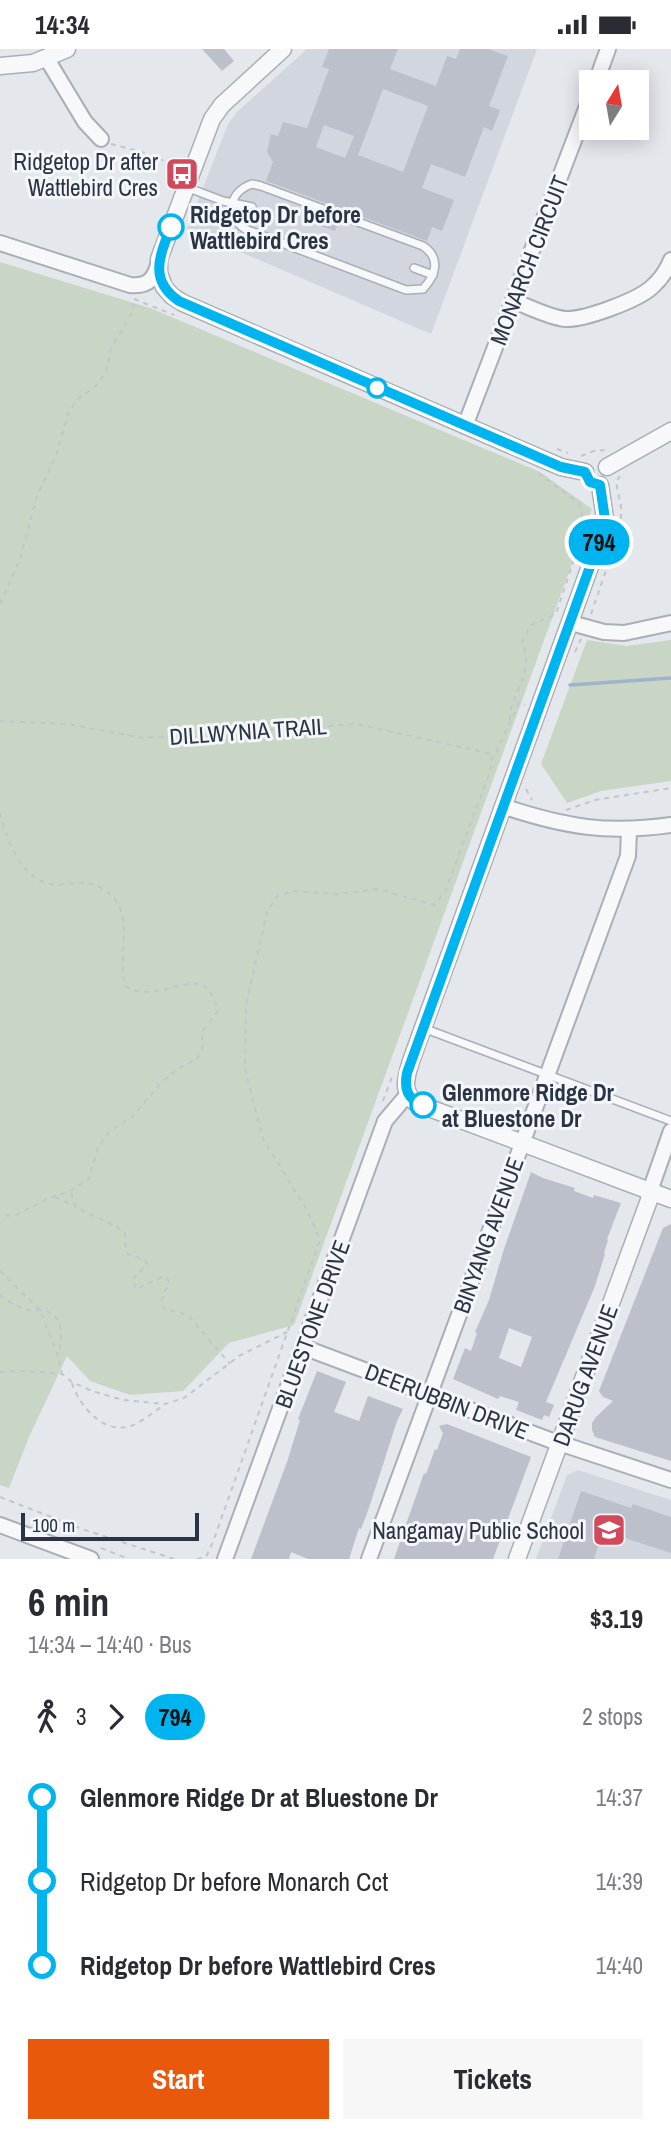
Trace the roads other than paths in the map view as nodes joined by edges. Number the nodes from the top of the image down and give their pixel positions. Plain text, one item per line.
1 (67, 49) edge
2 (284, 49) edge
3 (608, 49) edge
4 (47, 59) junction
5 (0, 66) edge
6 (600, 70) edge
7 (579, 127) edge
8 (101, 139) road end
9 (186, 187) junction
10 (232, 202) junction
11 (251, 207) dead end
12 (0, 243) edge
13 (159, 259) junction
14 (671, 260) edge
15 (414, 268) dead end
16 (433, 275) junction
17 (513, 301) junction
18 (466, 426) junction
19 (671, 431) edge
20 (614, 471) junction
21 (585, 472) junction
22 (600, 485) junction
23 (571, 623) junction
24 (671, 623) edge
25 (505, 807) junction
26 (671, 825) edge
27 (629, 830) junction
28 (423, 1028) junction
29 (547, 1074) junction
30 (408, 1094) junction
31 (671, 1121) edge
32 (671, 1131) edge
33 (522, 1142) junction
34 (650, 1191) junction
35 (671, 1199) edge
36 (303, 1347) junction
37 (429, 1395) junction
38 (560, 1444) junction
39 (671, 1480) edge
40 (0, 1525) edge
41 (82, 1557) edge
42 (225, 1559) edge
43 (369, 1559) edge
44 (517, 1559) edge

1 - 4 street
2 - 9 street
3 - 6 street
4 - 5 street
4 - 8 street
7 - 17 street, MONARCH CIRCUIT
9 - 10 lane
9 - 13 street
10 - 11 lane
10 - 16 lane
10 - 16 lane
12 - 13 street
13 - 18 street
14 - 17 street
15 - 16 lane
17 - 18 street, MONARCH CIRCUIT
18 - 21 street
19 - 20 street
20 - 21 street
20 - 22 street
21 - 22 street
22 - 23 street
23 - 24 street
23 - 25 street
25 - 27 street
25 - 28 street
26 - 27 street
27 - 29 street, BINYANG AVENUE
28 - 29 lane
28 - 30 street
29 - 31 lane
29 - 33 street, BINYANG AVENUE
30 - 33 street
30 - 36 street, BLUESTONE DRIVE
32 - 34 street
33 - 34 street
33 - 37 street, BINYANG AVENUE
34 - 35 street
34 - 38 street, DARUG AVENUE
36 - 37 street, DEERUBBIN DRIVE
36 - 42 street, BLUESTONE DRIVE
37 - 38 street, DEERUBBIN DRIVE
37 - 43 street, BINYANG AVENUE
38 - 39 street, DEERUBBIN DRIVE
38 - 44 street, DARUG AVENUE
40 - 41 street

